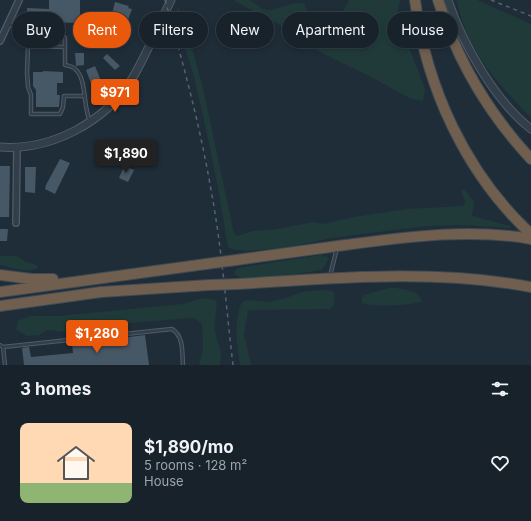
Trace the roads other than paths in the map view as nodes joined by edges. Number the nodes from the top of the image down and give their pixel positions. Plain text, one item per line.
1 (19, 0) edge
2 (171, 0) edge
3 (415, 0) edge
4 (438, 0) edge
5 (448, 0) edge
6 (8, 25) junction
7 (12, 25) edge
8 (0, 41) edge
9 (28, 48) edge
10 (64, 48) edge
11 (85, 96) junction
12 (90, 121) junction
13 (531, 129) edge
14 (0, 147) edge
15 (17, 147) junction
16 (531, 159) edge
17 (16, 222) dead end
18 (531, 234) edge
19 (531, 239) edge
20 (338, 246) junction
21 (0, 274) edge
22 (329, 279) junction
23 (83, 280) junction
24 (531, 287) edge
25 (0, 292) edge
26 (0, 307) edge
27 (2, 346) edge
28 (5, 365) edge
29 (183, 365) edge

1 - 6 street
2 - 12 street
3 - 18 highway
4 - 16 highway
5 - 13 street
6 - 7 lane
6 - 8 street
9 - 11 lane
10 - 11 lane
11 - 12 lane
12 - 15 street
14 - 15 street
15 - 17 street
19 - 20 highway
20 - 22 lane
20 - 23 highway, bridge
21 - 23 highway
22 - 24 highway
22 - 26 highway, bridge
23 - 25 highway
27 - 28 lane
27 - 29 lane

